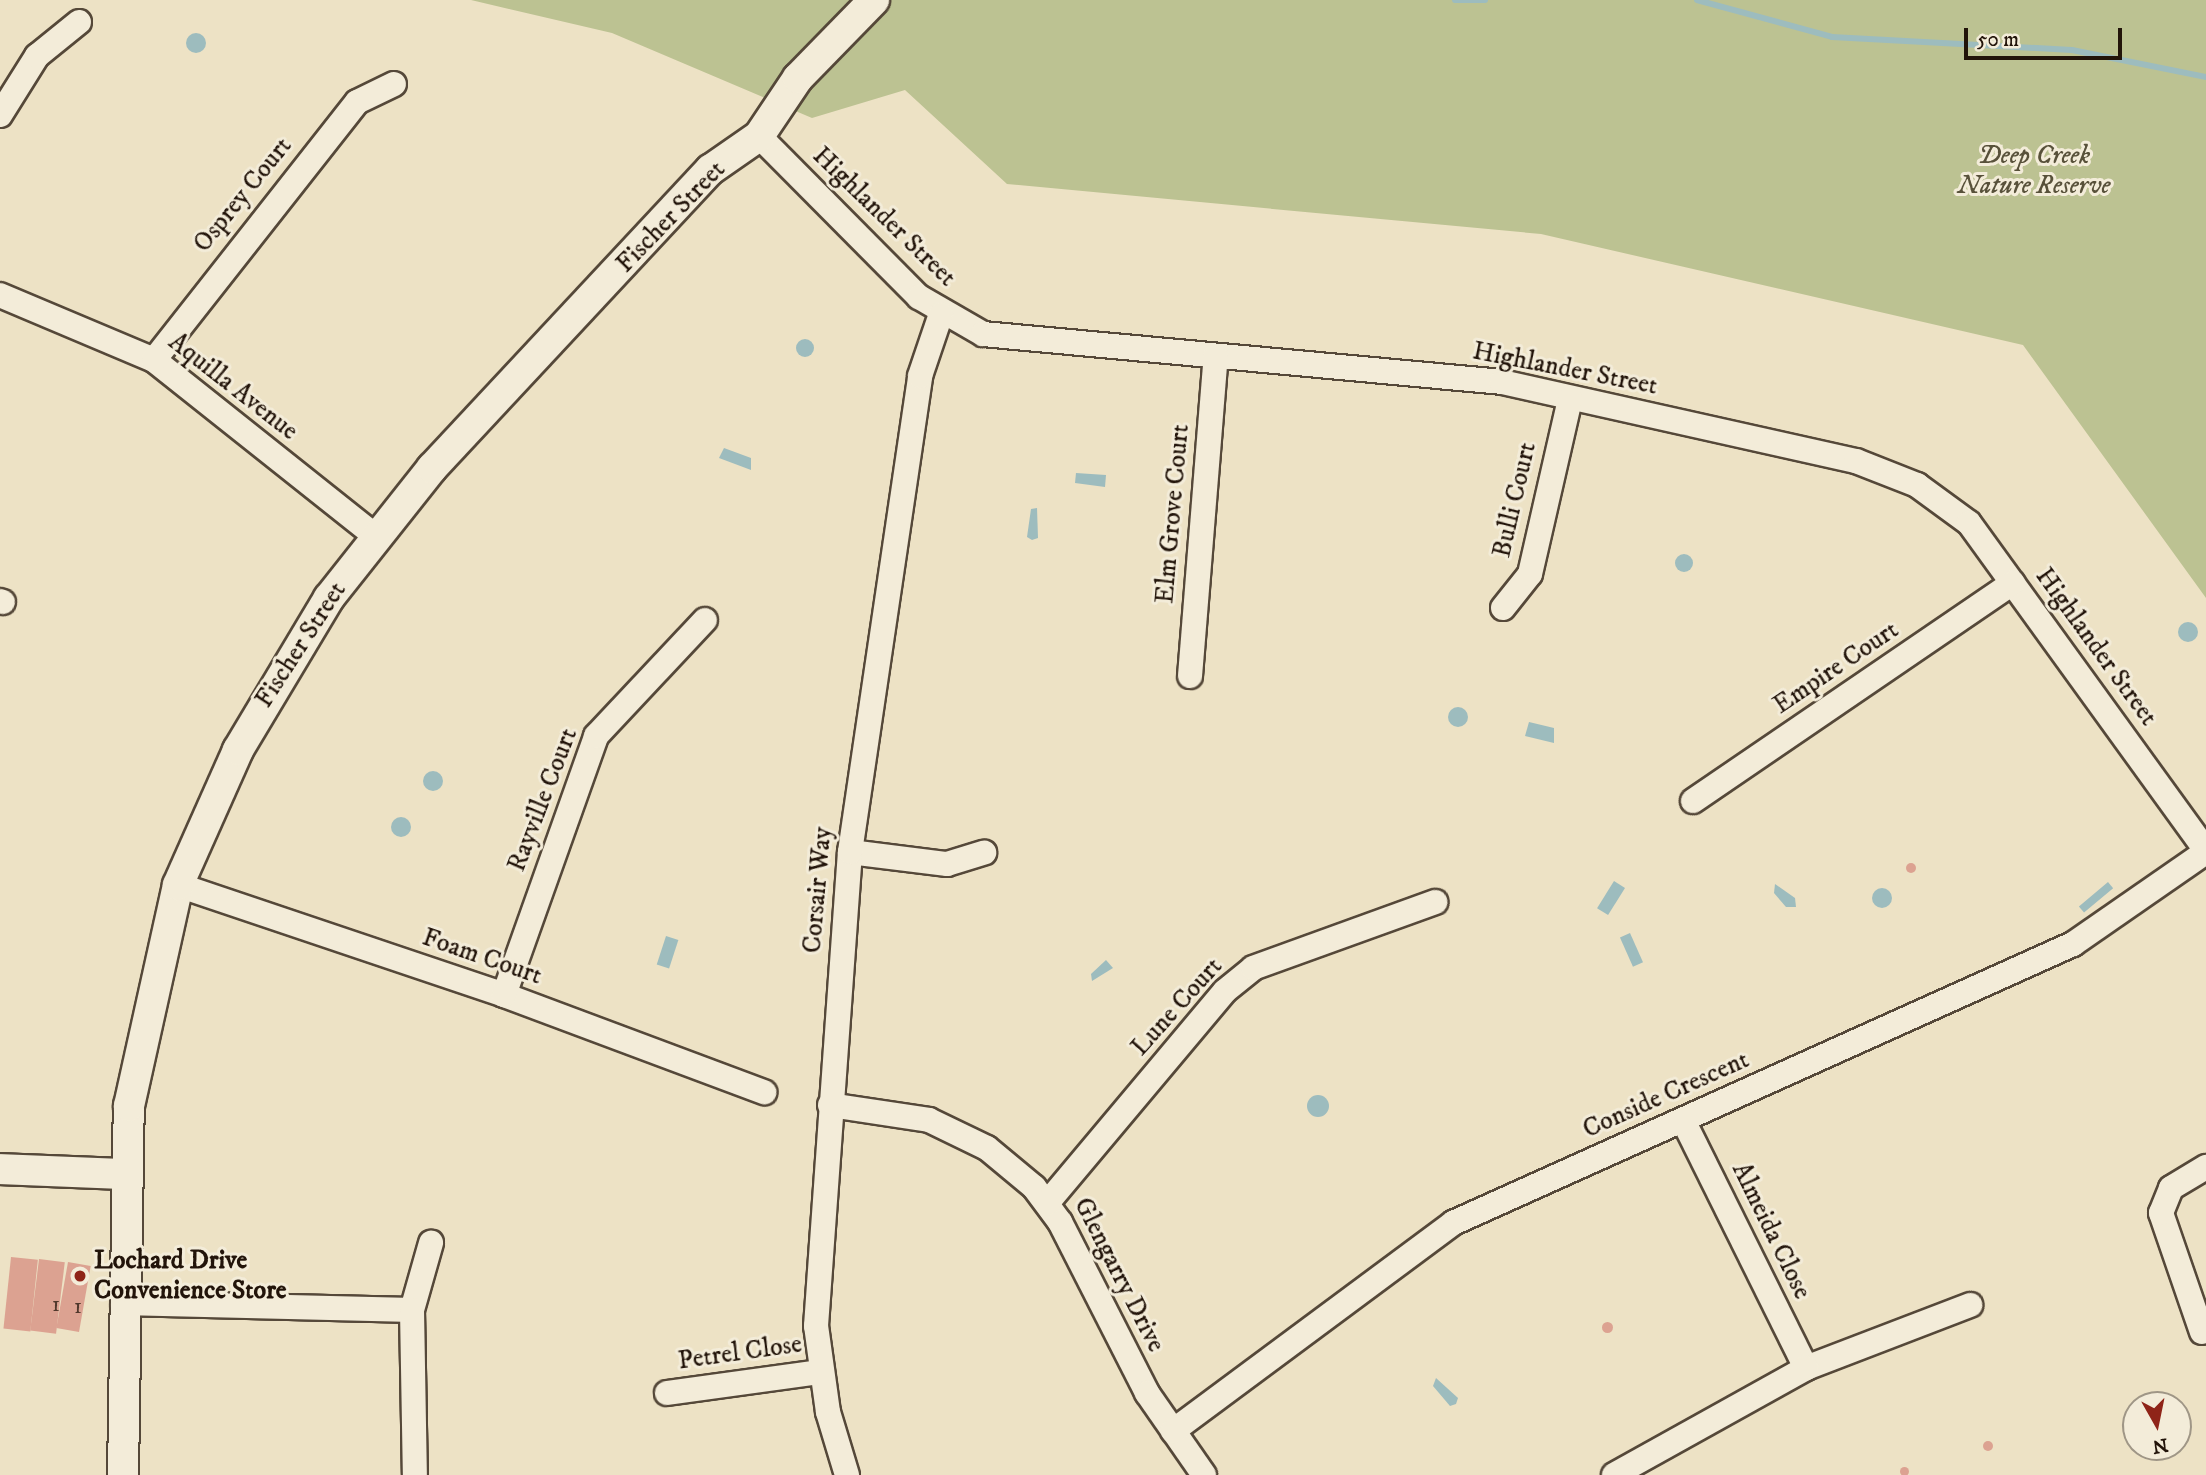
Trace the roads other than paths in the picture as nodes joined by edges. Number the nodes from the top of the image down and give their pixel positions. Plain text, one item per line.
1 (874, 0) edge
2 (79, 22) dead end
3 (394, 84) dead end
4 (0, 115) edge
5 (759, 136) junction
6 (0, 295) edge
7 (941, 314) junction
8 (1216, 356) junction
9 (154, 360) junction
10 (1570, 398) junction
11 (374, 536) junction
12 (2013, 583) junction
13 (1503, 608) dead end
14 (705, 620) dead end
15 (1190, 676) dead end
16 (1693, 802) dead end
17 (2206, 851) edge
18 (850, 852) junction
19 (984, 853) dead end
20 (177, 884) junction
21 (1435, 902) dead end
22 (504, 995) junction
23 (764, 1092) dead end
24 (830, 1105) junction
25 (1683, 1120) junction
26 (2206, 1167) edge
27 (0, 1169) edge
28 (125, 1174) junction
29 (1048, 1202) junction
30 (431, 1243) dead end
31 (123, 1303) junction
32 (1970, 1305) dead end
33 (412, 1310) junction
34 (2202, 1332) dead end
35 (1807, 1368) junction
36 (820, 1372) junction
37 (667, 1393) dead end
38 (1173, 1431) junction
39 (123, 1475) edge
40 (415, 1475) edge
41 (846, 1475) edge
42 (1205, 1475) edge
43 (1614, 1475) edge

1 - 5 street, Fischer Street
2 - 4 street
3 - 9 street, Osprey Court
5 - 7 street, Highlander Street
5 - 11 street, Fischer Street
6 - 9 street, Aquilla Avenue
7 - 8 street, Highlander Street
7 - 18 street, Corsair Way
8 - 10 street, Highlander Street
8 - 15 street, Elm Grove Court
9 - 11 street, Aquilla Avenue
10 - 12 street, Highlander Street
10 - 13 street, Bulli Court
11 - 20 street, Fischer Street
12 - 16 street, Empire Court
12 - 17 street, Highlander Street
14 - 22 street, Rayville Court
17 - 25 street, Conside Crescent
18 - 19 street
18 - 24 street, Corsair Way
20 - 22 street, Foam Court
20 - 28 street, Fischer Street
21 - 29 street, Lune Court
22 - 23 street, Foam Court
24 - 29 street, Glengarry Drive
24 - 36 street, Corsair Way
25 - 35 street, Almeida Close
25 - 38 street, Conside Crescent
26 - 34 street
27 - 28 street
28 - 31 street, Fischer Street
29 - 38 street, Glengarry Drive
30 - 33 street
31 - 33 street
31 - 39 street, Fischer Street
32 - 35 street
33 - 40 street
35 - 43 street
36 - 37 street, Petrel Close
36 - 41 street, Corsair Way
38 - 42 street, Glengarry Drive

